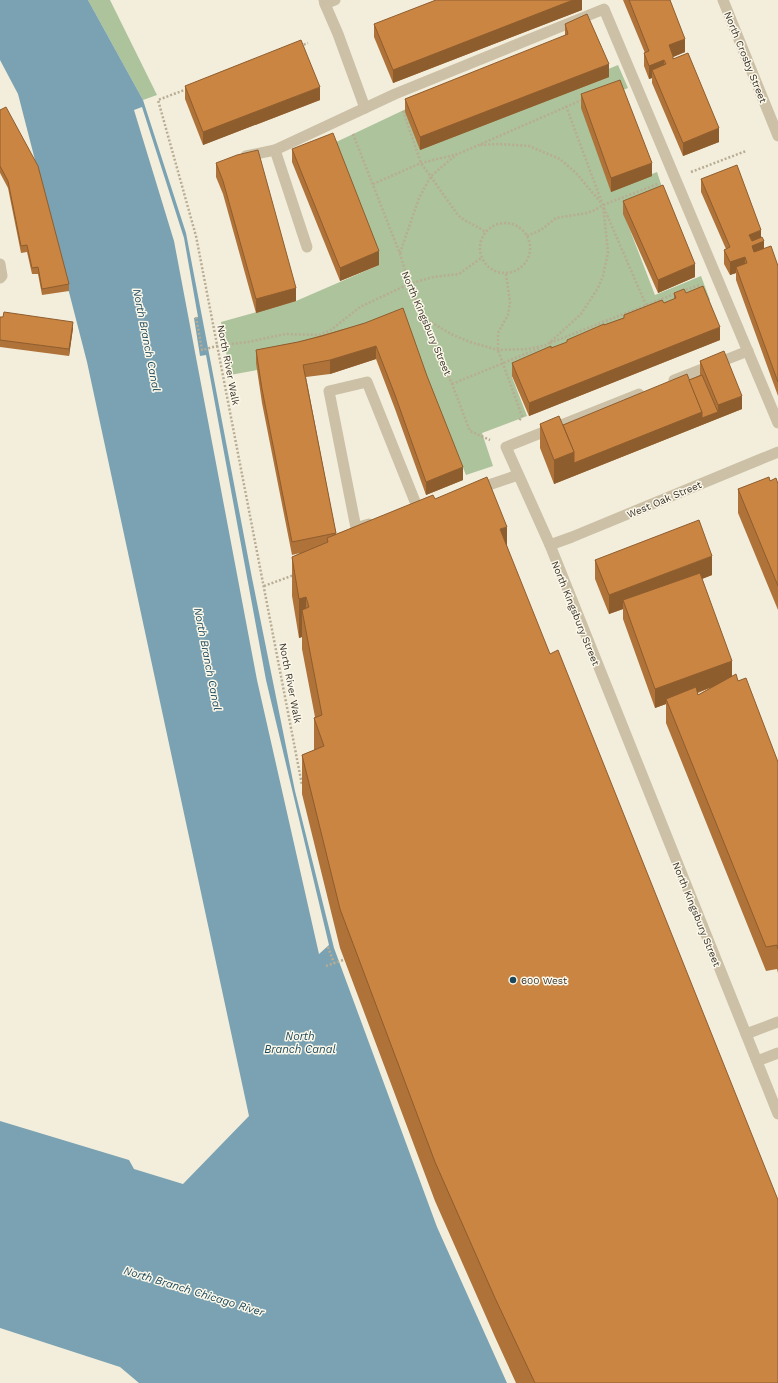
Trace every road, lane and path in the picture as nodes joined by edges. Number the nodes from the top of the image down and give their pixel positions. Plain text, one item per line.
1 (723, 0) edge
2 (328, 1) edge
3 (308, 43) dead end
4 (294, 48) edge
5 (194, 86) edge
6 (586, 98) edge
7 (566, 106) junction
8 (365, 108) junction
9 (402, 111) dead end
10 (353, 133) dead end
11 (778, 136) edge
12 (479, 145) junction
13 (275, 150) junction
14 (746, 151) dead end
15 (458, 154) junction
16 (246, 156) edge
17 (421, 163) junction
18 (431, 176) junction
19 (675, 178) junction
20 (373, 184) junction
21 (603, 205) junction
22 (485, 232) junction
23 (527, 236) junction
24 (306, 247) dead end
25 (400, 254) junction
26 (481, 258) junction
27 (0, 264) edge
28 (506, 274) junction
29 (0, 278) edge
30 (717, 278) junction
31 (409, 284) junction
32 (646, 305) junction
33 (196, 317) dead end
34 (424, 318) junction
35 (547, 345) junction
36 (217, 346) junction
37 (498, 350) junction
38 (748, 351) junction
39 (502, 363) junction
40 (452, 384) junction
41 (661, 385) edge
42 (647, 391) edge
43 (778, 424) edge
44 (506, 447) junction
45 (778, 452) edge
46 (518, 475) junction
47 (468, 492) edge
48 (418, 509) edge
49 (376, 521) edge
50 (550, 545) junction
51 (302, 573) edge
52 (264, 586) junction
53 (302, 786) dead end
54 (328, 947) dead end
55 (346, 958) edge
56 (334, 963) junction
57 (326, 966) dead end
58 (778, 1022) edge
59 (746, 1034) junction
60 (778, 1053) edge
61 (757, 1061) junction
62 (778, 1114) edge

1 - 11 street, North Crosby Street
2 - 8 street
3 - 4 path
5 - 36 path, North River Walk
6 - 7 path
7 - 12 path
7 - 21 path
8 - 13 street
8 - 19 street
9 - 17 path
10 - 20 path, North Kingsbury Street
12 - 15 path
12 - 21 path
13 - 16 street
13 - 24 street
14 - 19 path
15 - 17 path
15 - 18 path
17 - 18 path
17 - 20 path
18 - 22 path
18 - 25 path
19 - 21 path
19 - 30 street
20 - 25 path, North Kingsbury Street
21 - 23 path
21 - 32 path
21 - 35 path
22 - 23 path
22 - 26 path
23 - 28 path
25 - 31 path, North Kingsbury Street
26 - 28 path
26 - 31 path
27 - 29 street
28 - 37 path
30 - 32 path
30 - 38 street
31 - 34 path, North Kingsbury Street
31 - 36 path
32 - 35 path
33 - 36 path
34 - 37 path
34 - 40 path, North Kingsbury Street
35 - 37 path
35 - 39 path
36 - 52 path, North River Walk
37 - 39 path
38 - 41 street
38 - 43 street
39 - 40 path
39 - 44 path
40 - 44 path, North Kingsbury Street
42 - 44 street
44 - 46 street, North Kingsbury Street
45 - 50 street, West Oak Street
46 - 47 street
46 - 50 street, North Kingsbury Street
48 - 49 street
50 - 59 street, North Kingsbury Street
51 - 52 path
52 - 53 path, North River Walk
54 - 56 path
55 - 56 path
56 - 57 path
58 - 59 street
59 - 61 street, North Kingsbury Street
60 - 61 street
61 - 62 street, North Kingsbury Street

